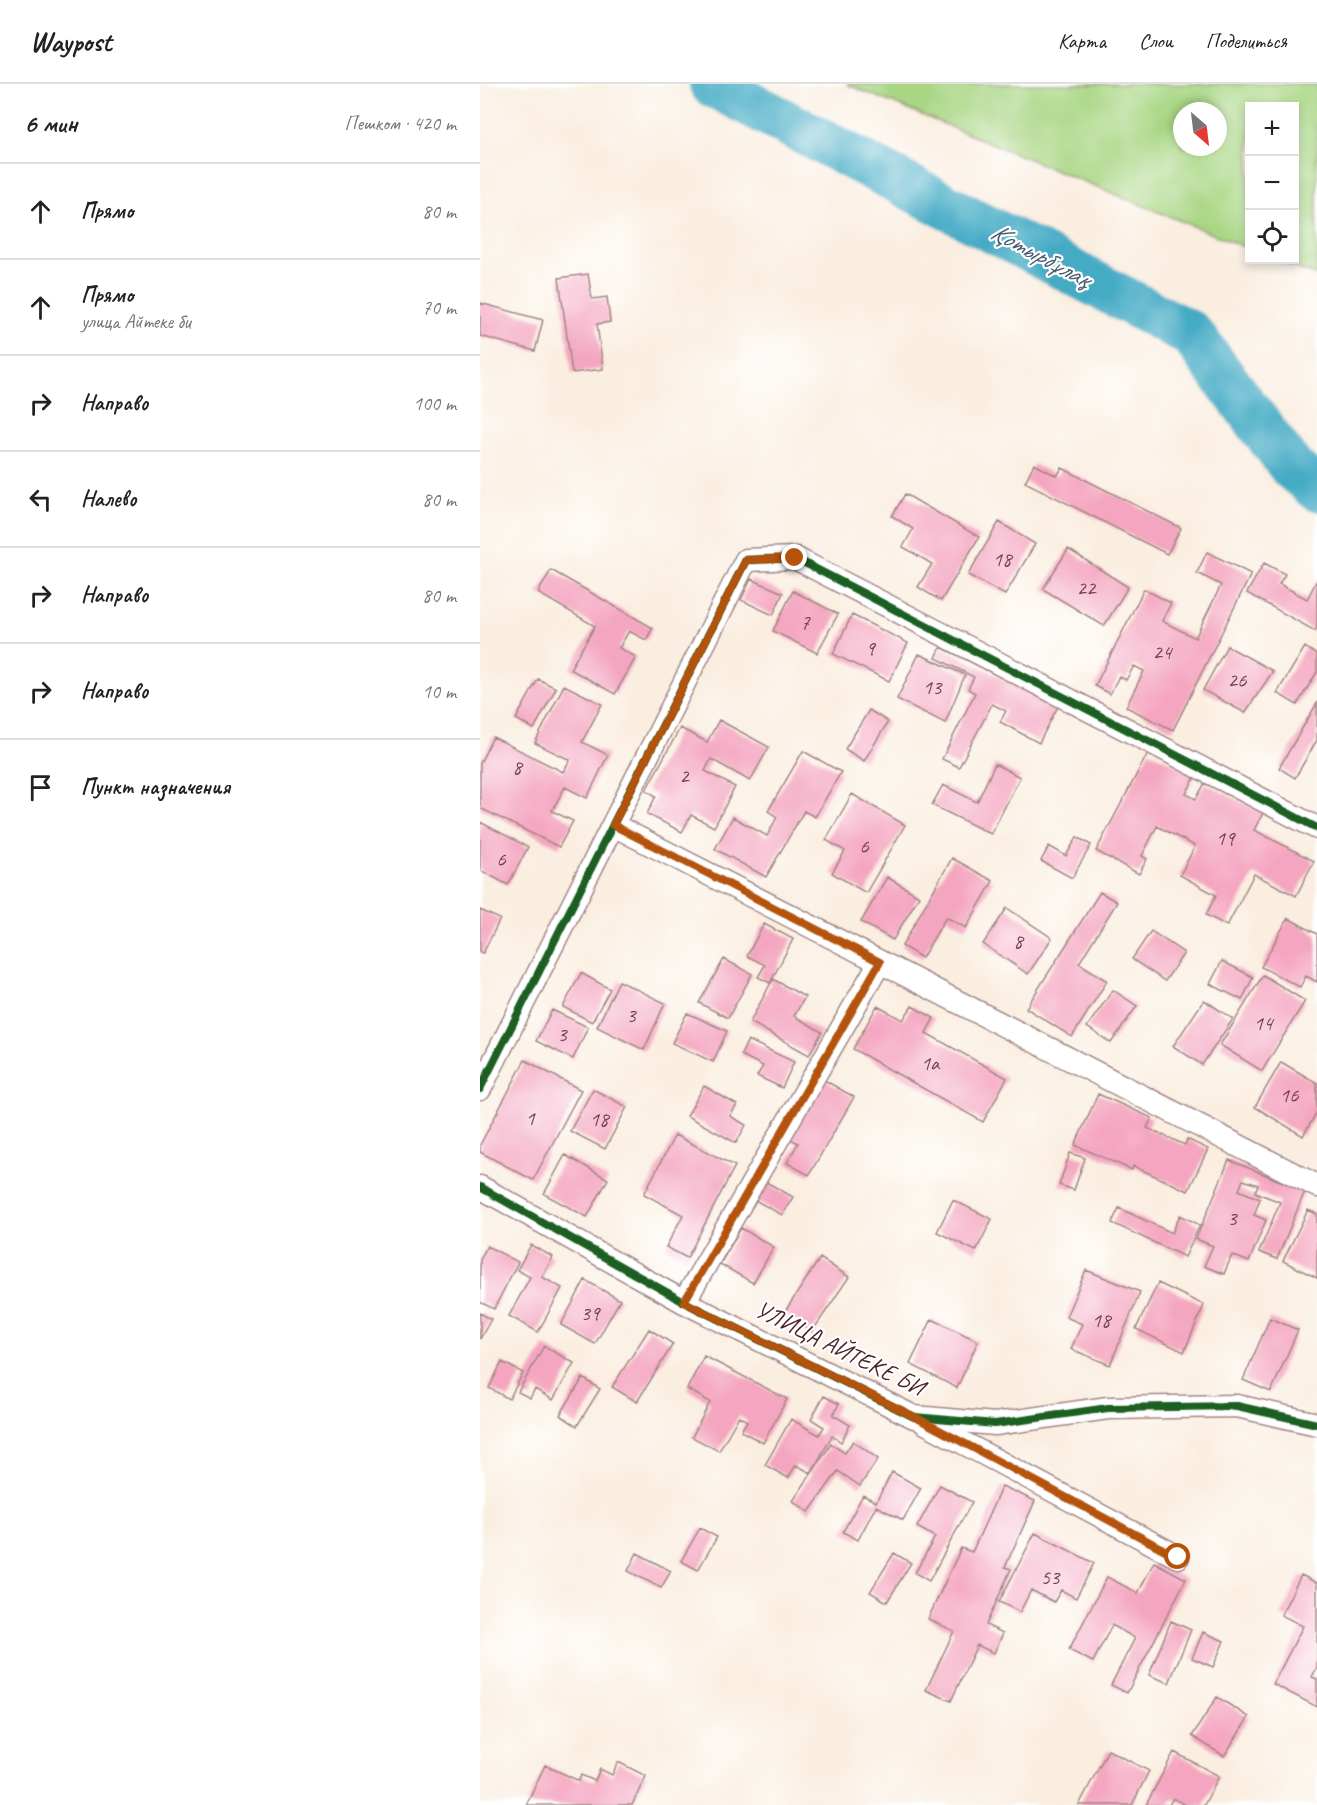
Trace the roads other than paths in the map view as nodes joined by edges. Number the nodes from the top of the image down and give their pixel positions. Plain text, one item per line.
1 (613, 825) junction
2 (1317, 828) edge
3 (880, 962) junction
4 (480, 1089) edge
5 (1317, 1186) edge
6 (480, 1187) edge
7 (684, 1302) junction
8 (915, 1417) junction
9 (1317, 1424) edge
10 (1178, 1557) dead end

1 - 2 street
1 - 3 street
1 - 4 street
3 - 5 street
3 - 7 street
6 - 7 street, УЛИЦА АЙТЕКЕ БИ
7 - 8 street, УЛИЦА АЙТЕКЕ БИ
8 - 9 street, УЛИЦА АЙТЕКЕ БИ
8 - 10 street

